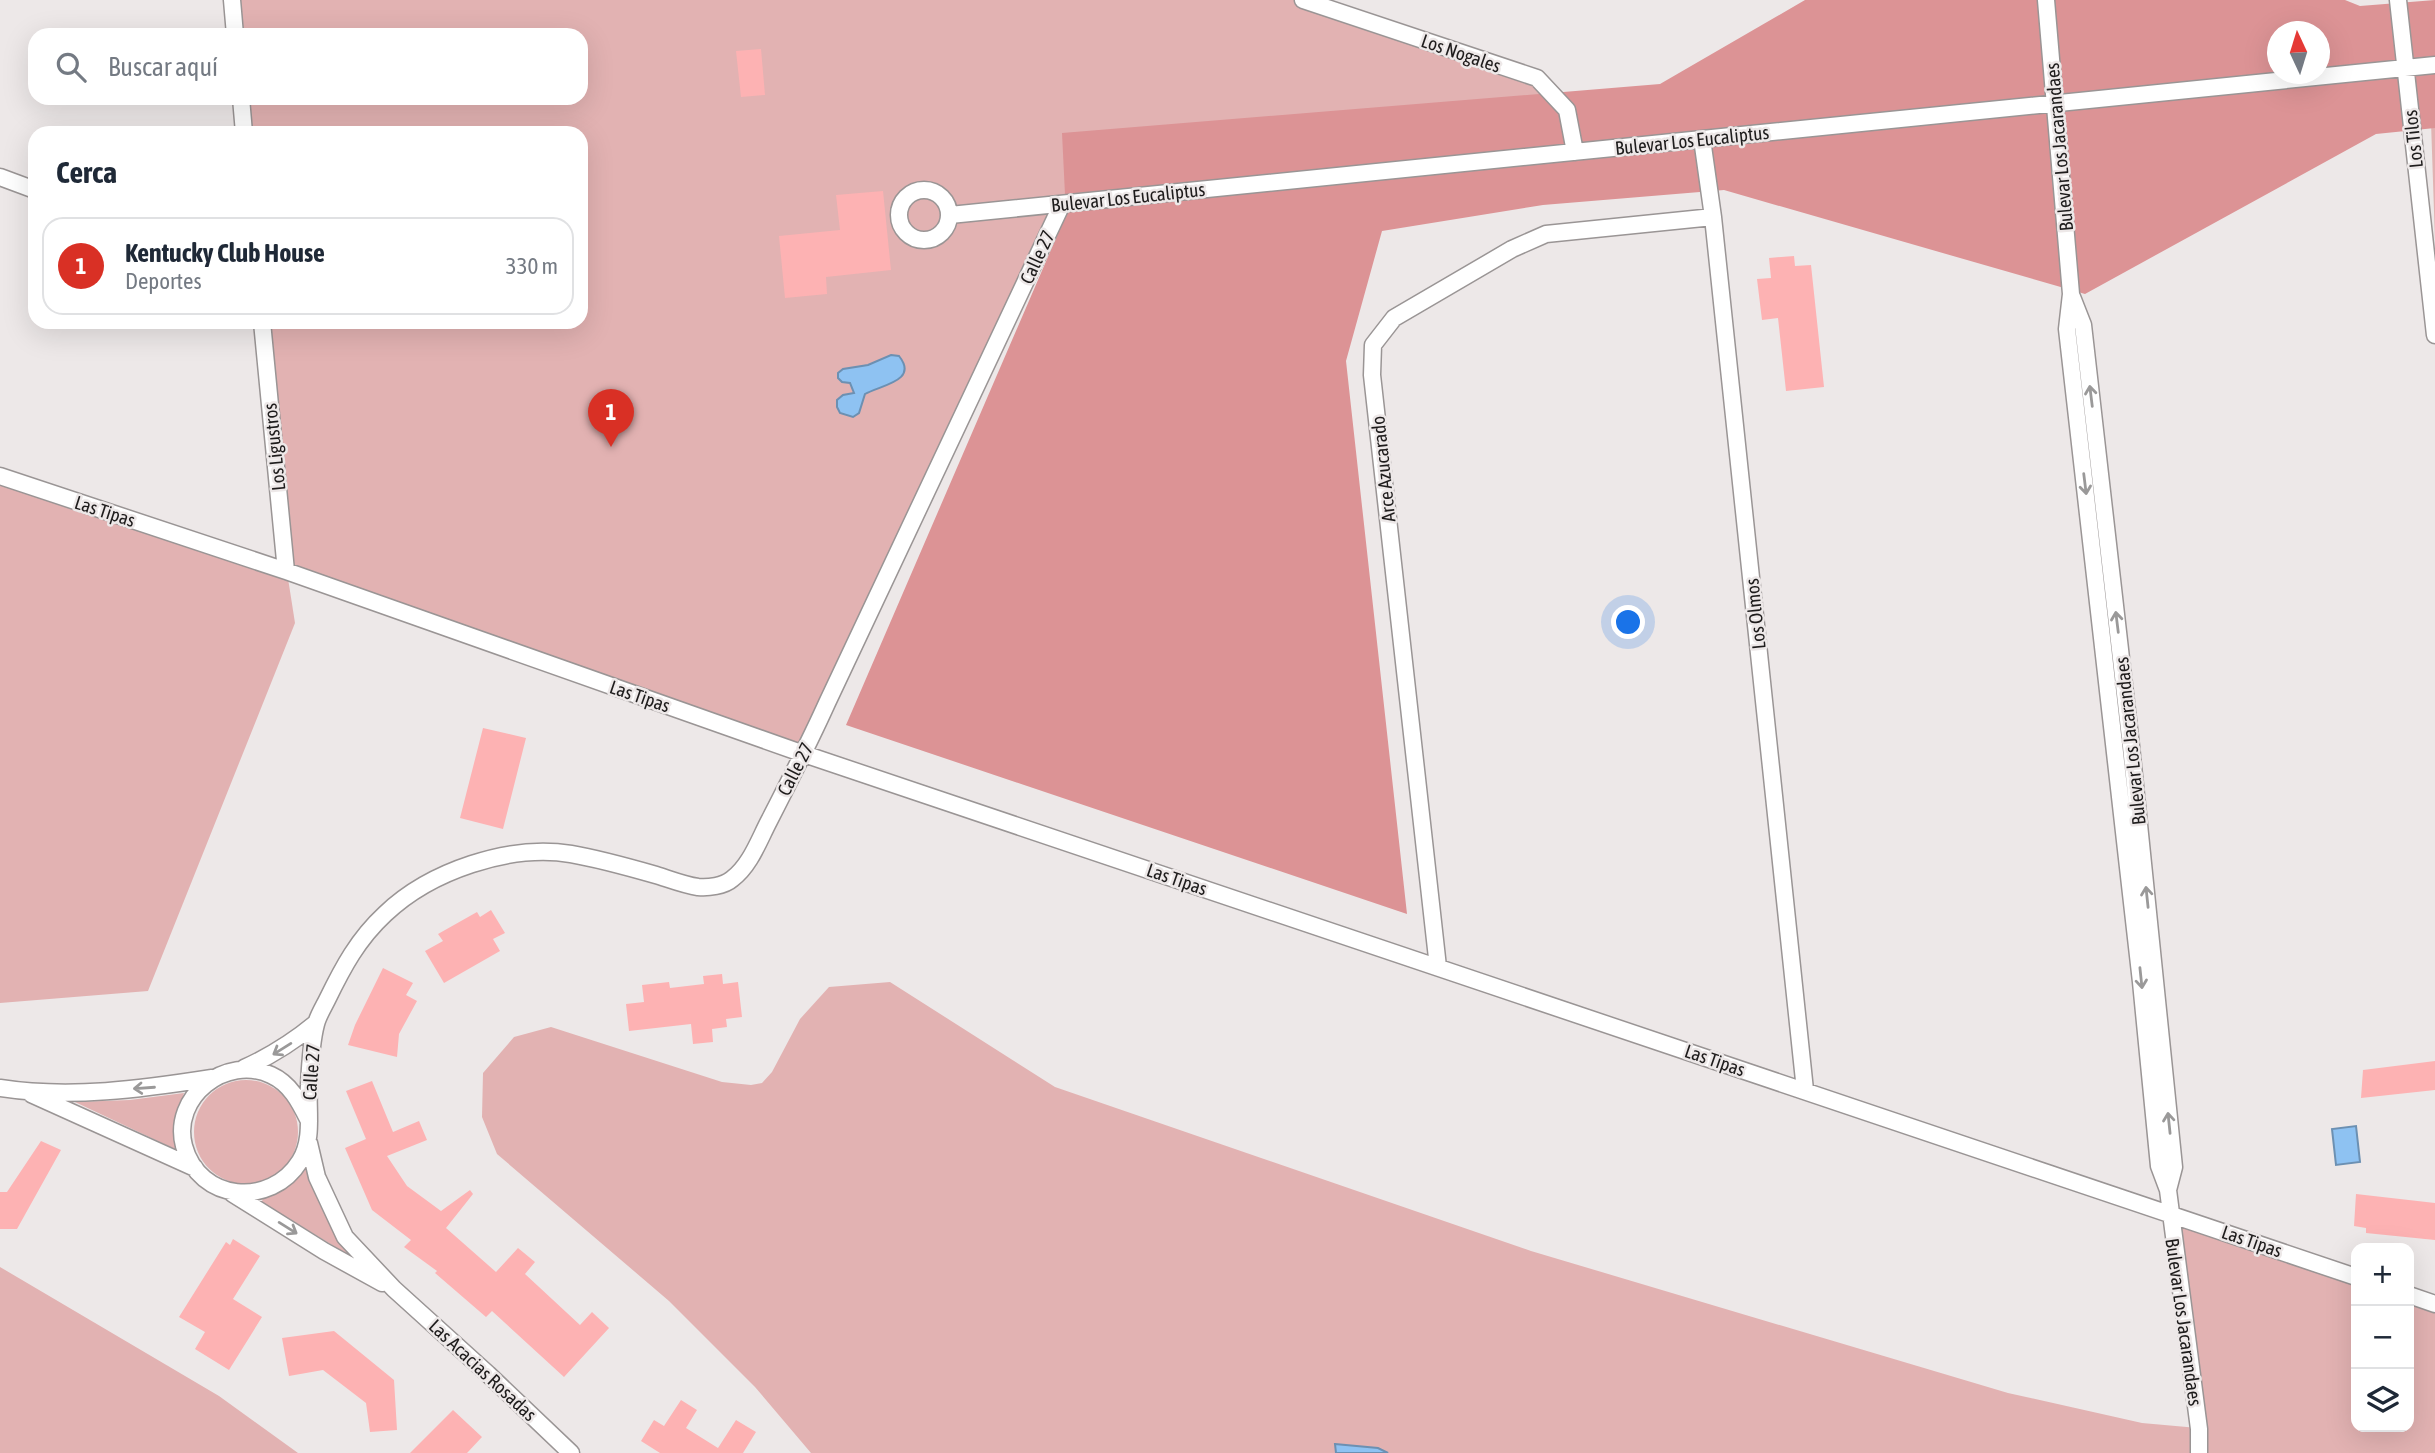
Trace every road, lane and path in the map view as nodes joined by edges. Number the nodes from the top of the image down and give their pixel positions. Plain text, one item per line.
1 (232, 0) edge
2 (1303, 0) edge
3 (2046, 0) edge
4 (2398, 0) edge
5 (234, 28) edge
6 (2435, 65) edge
7 (2405, 68) junction
8 (2055, 103) junction
9 (242, 105) edge
10 (243, 126) edge
11 (1702, 139) junction
12 (1575, 152) junction
13 (0, 177) edge
14 (28, 187) edge
15 (1062, 204) junction
16 (950, 215) dead end
17 (1713, 217) junction
18 (263, 329) edge
19 (2435, 335) edge
20 (0, 475) edge
21 (286, 571) junction
22 (804, 754) junction
23 (1438, 967) junction
24 (316, 1023) junction
25 (244, 1068) junction
26 (212, 1078) junction
27 (0, 1088) edge
28 (1805, 1090) junction
29 (26, 1092) junction
30 (309, 1121) junction
31 (309, 1143) junction
32 (195, 1168) junction
33 (231, 1192) junction
34 (2170, 1212) junction
35 (2351, 1274) edge
36 (394, 1289) junction
37 (2414, 1297) edge
38 (2435, 1304) edge
39 (571, 1453) edge
40 (2199, 1453) edge

1 - 5 street
2 - 12 street, Los Nogales
3 - 8 street, Bulevar Los Jacarandaes
4 - 7 street, Los Tilos
6 - 7 street, Bulevar Los Eucaliptus
7 - 8 street, Bulevar Los Eucaliptus
7 - 19 street, Los Tilos
8 - 11 street, Bulevar Los Eucaliptus
8 - 34 street, Bulevar Los Jacarandaes
9 - 10 street
11 - 12 street, Bulevar Los Eucaliptus
11 - 17 street, Los Olmos
12 - 15 street, Bulevar Los Eucaliptus
13 - 14 street
15 - 16 street, Bulevar Los Eucaliptus
15 - 22 street, Calle 27
17 - 23 street, Arce Azucarado
17 - 28 street, Los Olmos
18 - 21 street, Los Ligustros
20 - 21 street, Las Tipas
21 - 22 street, Las Tipas
22 - 23 street, Las Tipas
22 - 24 street, Calle 27
23 - 28 street, Las Tipas
24 -> 25 street, Calle 27
24 - 30 street, Calle 27
25 - 26 street
25 - 30 street
26 -> 29 street
26 - 32 street
27 - 29 street
28 - 34 street, Las Tipas
29 - 32 street
30 - 31 street
31 - 33 street
31 - 36 street, Las Acacias Rosadas
32 - 33 street
33 -> 36 street, Las Acacias Rosadas
34 - 35 street, Las Tipas
34 - 40 street, Bulevar Los Jacarandaes
36 - 39 street, Las Acacias Rosadas
37 - 38 street

